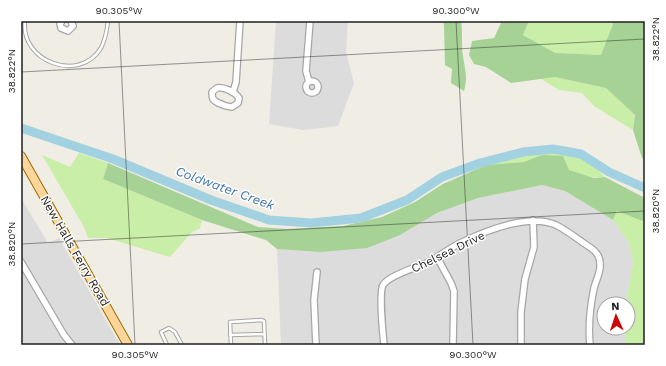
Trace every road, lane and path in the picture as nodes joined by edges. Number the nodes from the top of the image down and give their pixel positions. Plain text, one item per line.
1 (25, 21) edge
2 (62, 21) edge
3 (71, 21) edge
4 (108, 21) edge
5 (240, 21) edge
6 (310, 21) edge
7 (310, 82) dead end
8 (233, 92) junction
9 (21, 156) edge
10 (533, 220) junction
11 (437, 257) junction
12 (21, 262) edge
13 (317, 272) dead end
14 (264, 334) junction
15 (230, 335) junction
16 (72, 345) edge
17 (128, 345) edge
18 (167, 345) edge
19 (182, 345) edge
20 (231, 345) edge
21 (265, 345) edge
22 (316, 345) edge
23 (384, 345) edge
24 (453, 345) edge
25 (521, 345) edge
26 (590, 345) edge

1 - 4 lane
2 - 3 street
5 - 8 street
6 - 7 street
8 - 8 street
9 - 17 main road, New Halls Ferry Road
10 - 11 street, Chelsea Drive
10 - 25 street
10 - 26 street, Chelsea Drive
11 - 23 street, Chelsea Drive
11 - 24 street
12 - 16 street
13 - 22 street
14 - 15 lane
14 - 15 lane
14 - 21 lane
15 - 20 lane
18 - 19 lane

